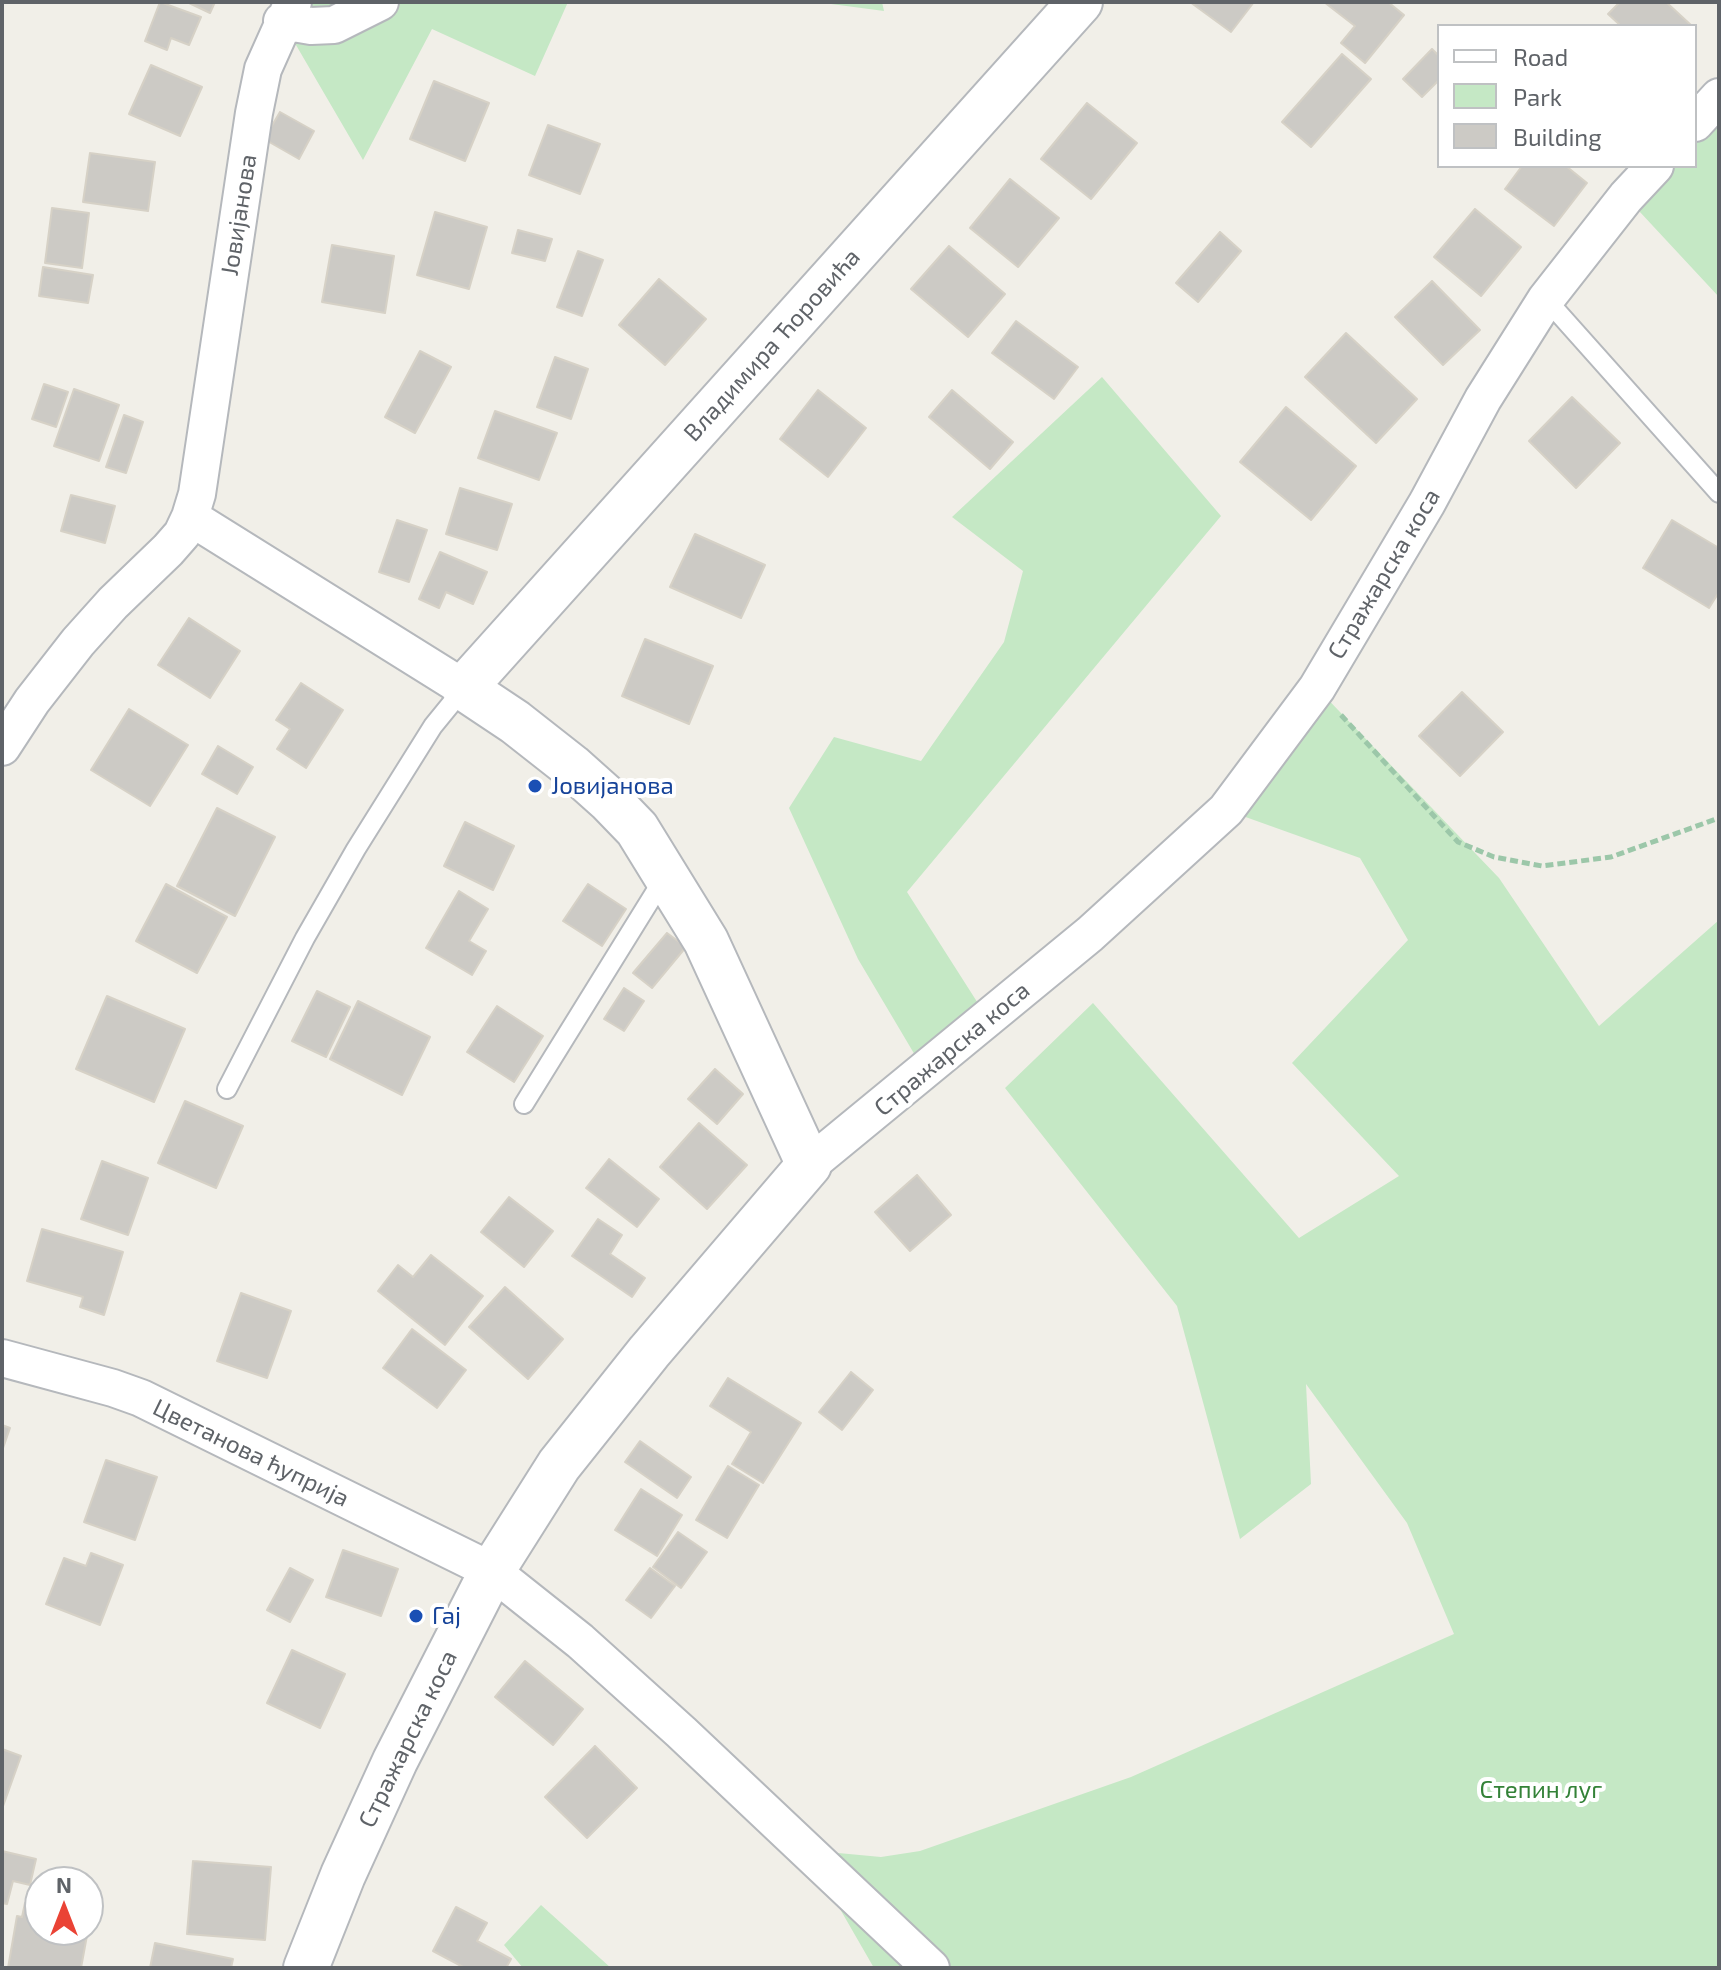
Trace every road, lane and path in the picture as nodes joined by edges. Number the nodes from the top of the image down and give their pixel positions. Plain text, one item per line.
1 (380, 2) edge
2 (1080, 2) edge
3 (287, 12) edge
4 (1719, 97) edge
5 (1697, 121) edge
6 (1653, 168) edge
7 (1546, 299) junction
8 (1719, 493) edge
9 (190, 517) junction
10 (464, 688) junction
11 (1317, 688) junction
12 (2, 747) edge
13 (1719, 818) edge
14 (666, 875) junction
15 (227, 1089) dead end
16 (524, 1104) dead end
17 (809, 1165) junction
18 (2, 1358) edge
19 (492, 1571) junction
20 (306, 1968) edge
21 (931, 1968) edge

1 - 3 street
2 - 10 street, Владимира Ћоровића
3 - 9 street, Јовијанова
4 - 5 street
6 - 7 street, Стражарска коса
7 - 8 lane
7 - 11 street, Стражарска коса
9 - 10 street
9 - 12 street, Јовијанова
10 - 14 street
10 - 15 lane
11 - 13 path
11 - 17 street, Стражарска коса
14 - 16 lane
14 - 17 street
17 - 19 street, Стражарска коса
18 - 19 street, Цветанова ћуприја
19 - 20 street, Стражарска коса
19 - 21 street, Цветанова ћуприја

